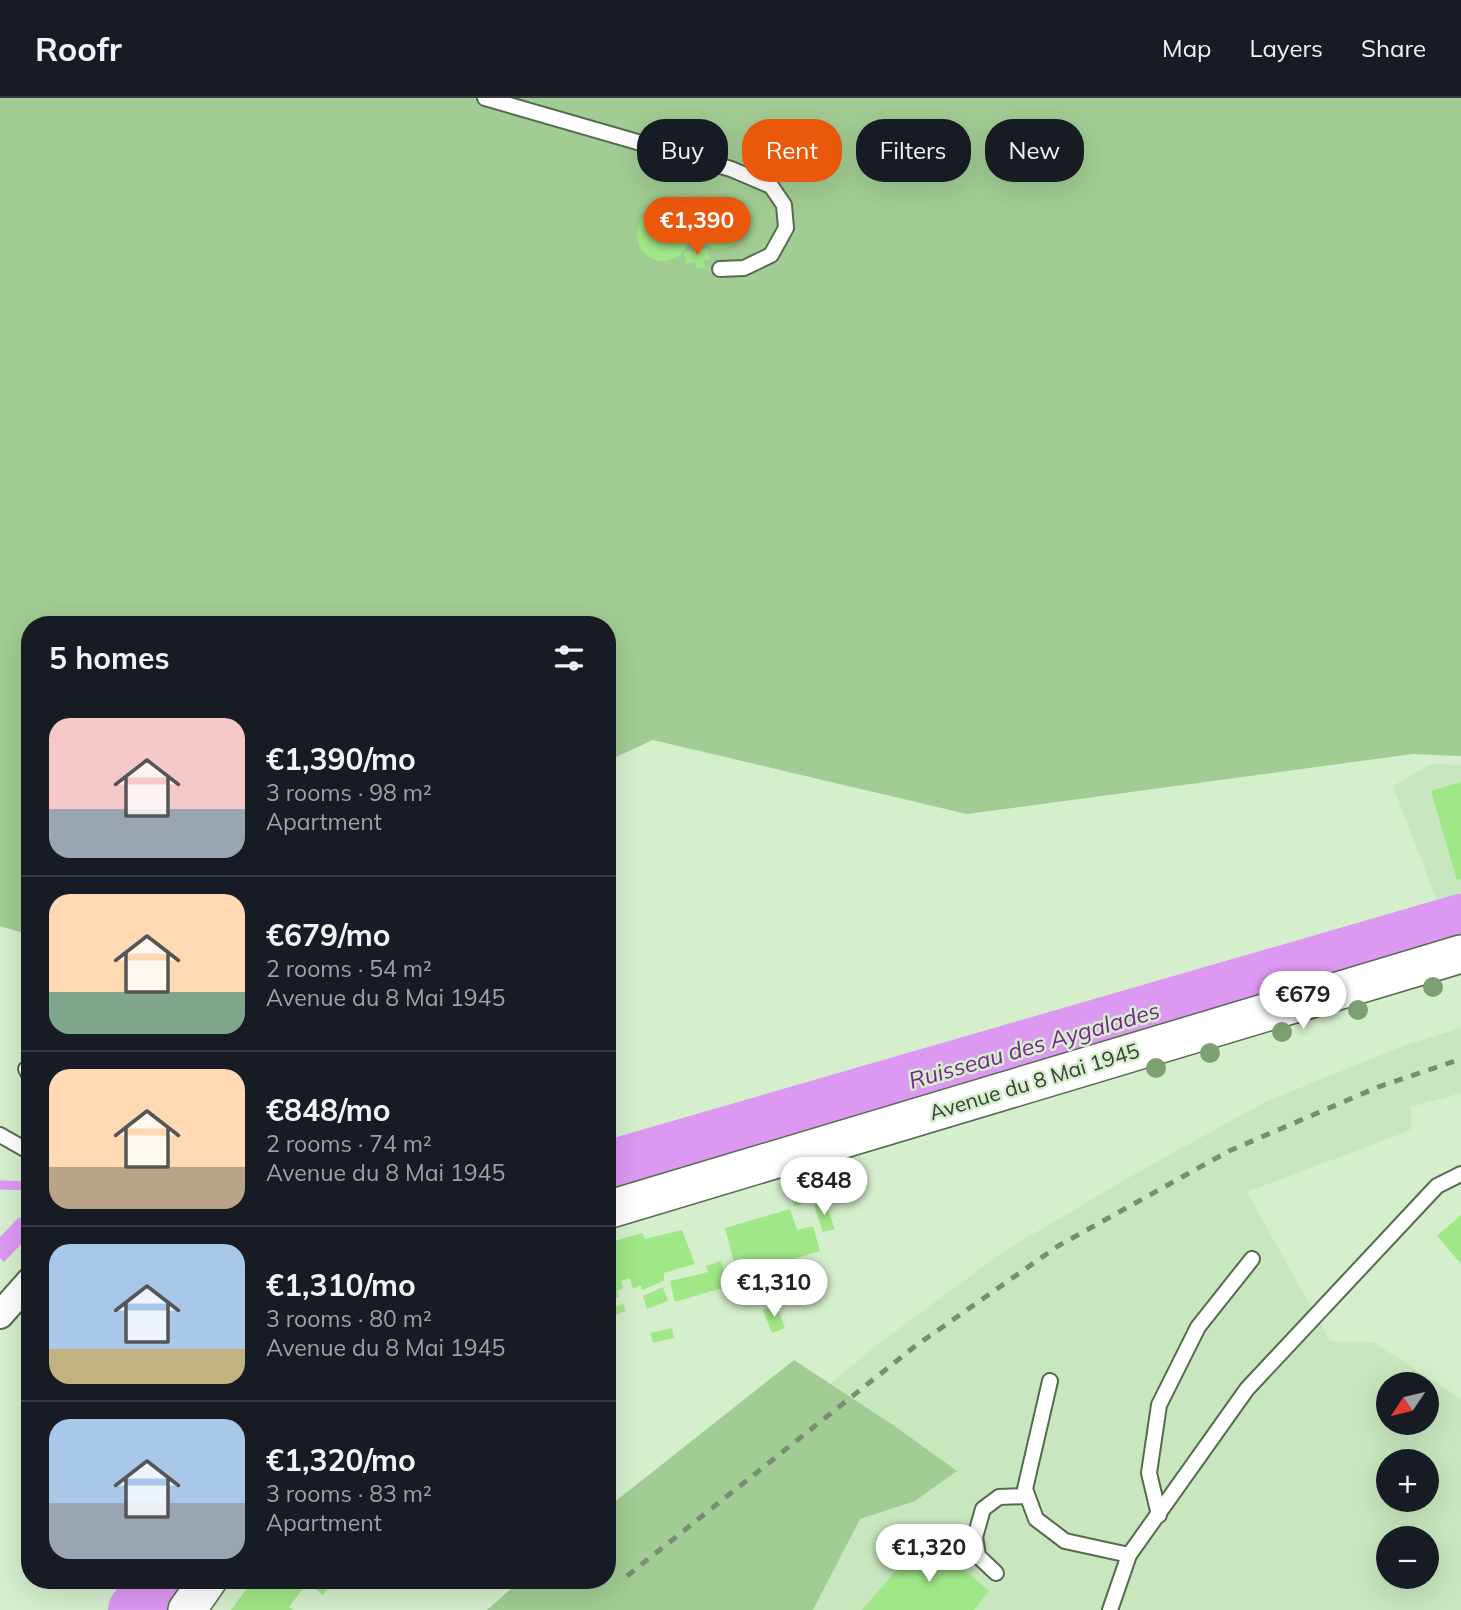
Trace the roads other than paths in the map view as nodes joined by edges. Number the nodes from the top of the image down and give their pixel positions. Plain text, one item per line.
1 (485, 98) edge
2 (720, 269) dead end
3 (1461, 954) edge
4 (0, 1135) edge
5 (21, 1147) edge
6 (1461, 1174) edge
7 (616, 1207) edge
8 (1252, 1259) dead end
9 (21, 1291) edge
10 (0, 1315) edge
11 (1050, 1381) dead end
12 (1027, 1496) junction
13 (1158, 1515) junction
14 (1129, 1555) junction
15 (996, 1573) dead end
16 (202, 1589) edge
17 (187, 1610) edge
18 (1110, 1610) edge

1 - 2 lane
3 - 7 main road, Avenue du 8 Mai 1945
4 - 5 lane
6 - 13 lane
8 - 13 lane
9 - 10 street
11 - 12 lane
12 - 14 lane
12 - 15 lane
13 - 14 lane
14 - 18 lane
16 - 17 main road

